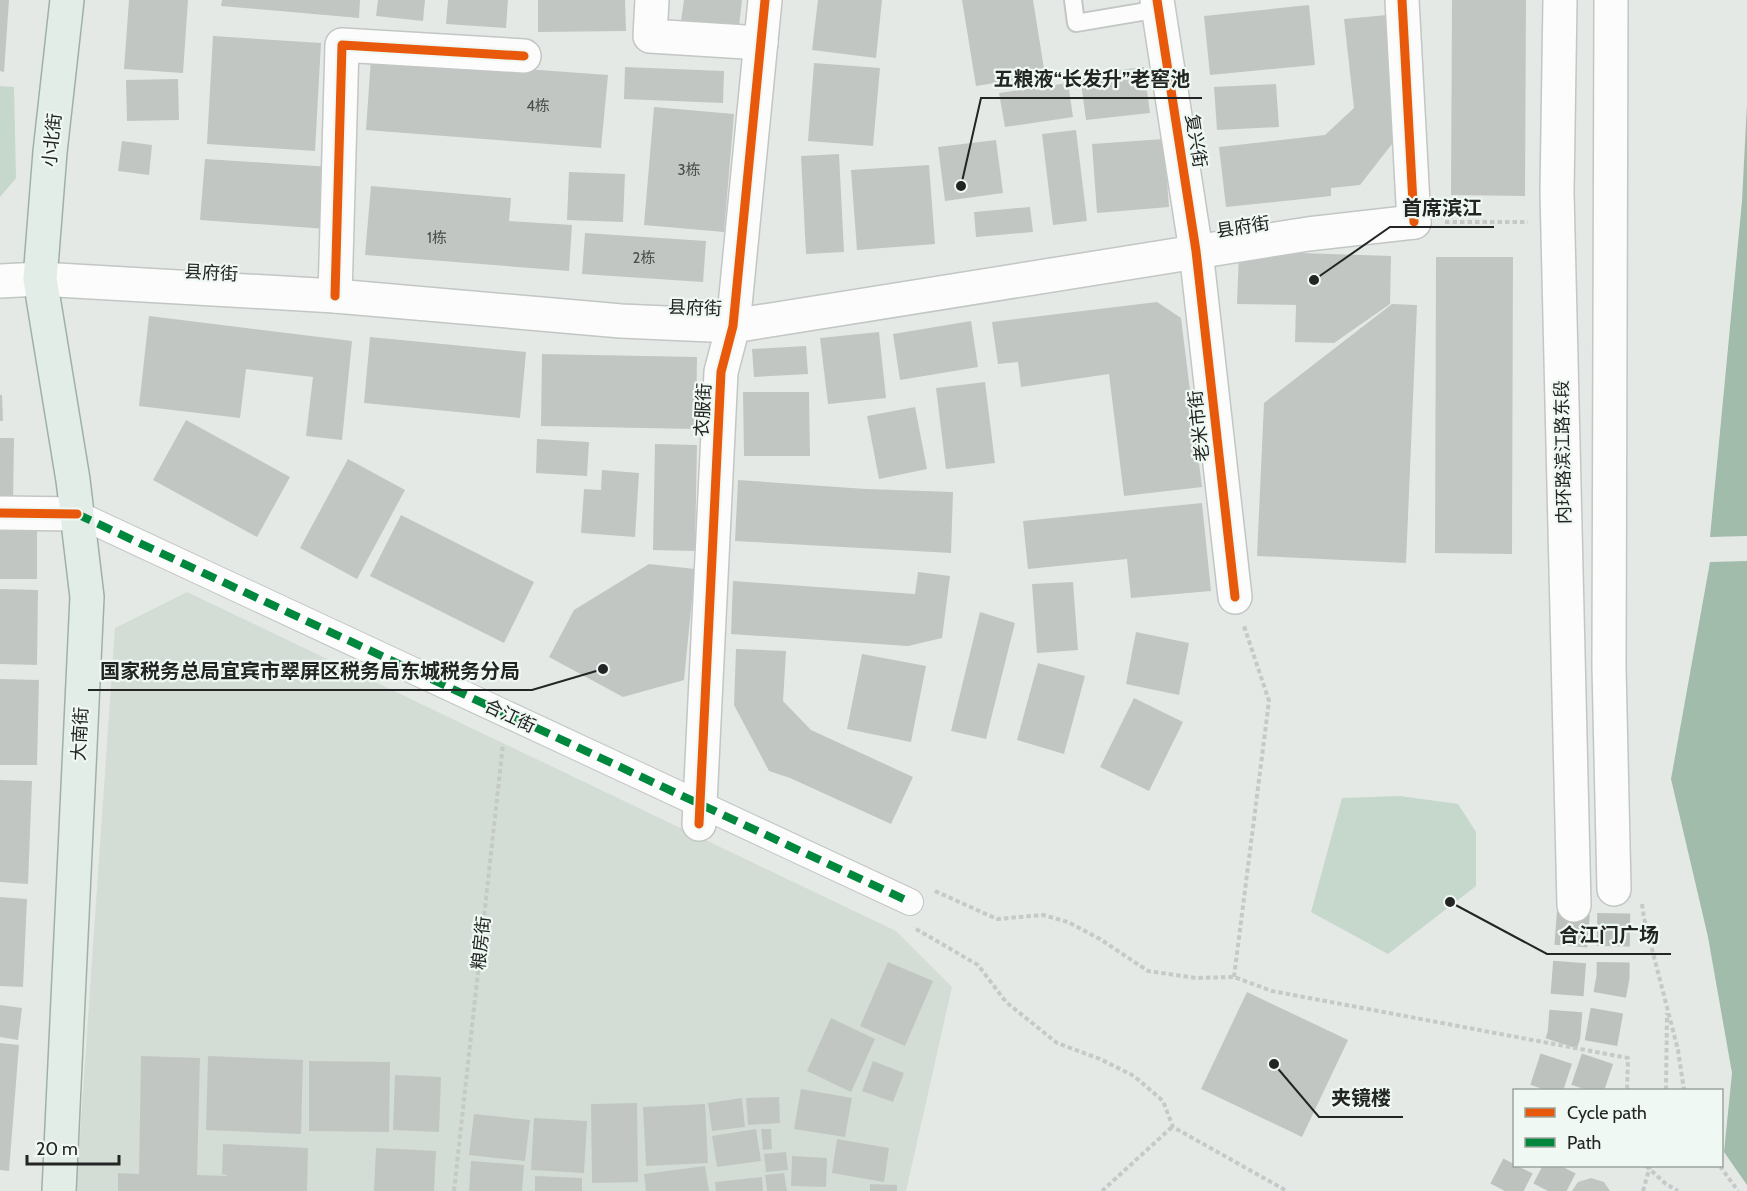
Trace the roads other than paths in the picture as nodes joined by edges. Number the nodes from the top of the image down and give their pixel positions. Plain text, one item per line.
1 (67, 0) edge
2 (652, 0) edge
3 (765, 0) edge
4 (1073, 0) edge
5 (1402, 0) edge
6 (1560, 0) edge
7 (1611, 0) edge
8 (1158, 5) edge
9 (761, 43) junction
10 (524, 56) dead end
11 (1196, 251) junction
12 (40, 279) junction
13 (0, 281) edge
14 (335, 296) junction
15 (733, 326) junction
16 (0, 513) edge
17 (77, 514) junction
18 (1235, 597) road end
19 (700, 814) junction
20 (1614, 889) tunnel mouth
21 (918, 895) road end
22 (1574, 904) tunnel mouth
23 (59, 1191) edge

1 - 12 main road, 小北街
2 - 9 main road
3 - 9 main road, 衣服街
4 - 8 lane
5 - 11 main road, 县府街
6 - 22 main road, 内环路滨江路东段
7 - 20 main road
8 - 11 main road, 复兴街
9 - 15 main road, 衣服街
10 - 14 main road
11 - 15 main road, 县府街
11 - 18 main road, 老米市街
12 - 13 main road, 县府街
12 - 14 main road, 县府街
12 - 17 main road, 大南街
14 - 15 main road, 县府街
15 - 19 main road, 衣服街
16 - 17 main road
17 - 19 street, 合江街
17 - 23 main road, 大南街
19 - 21 street, 合江街

